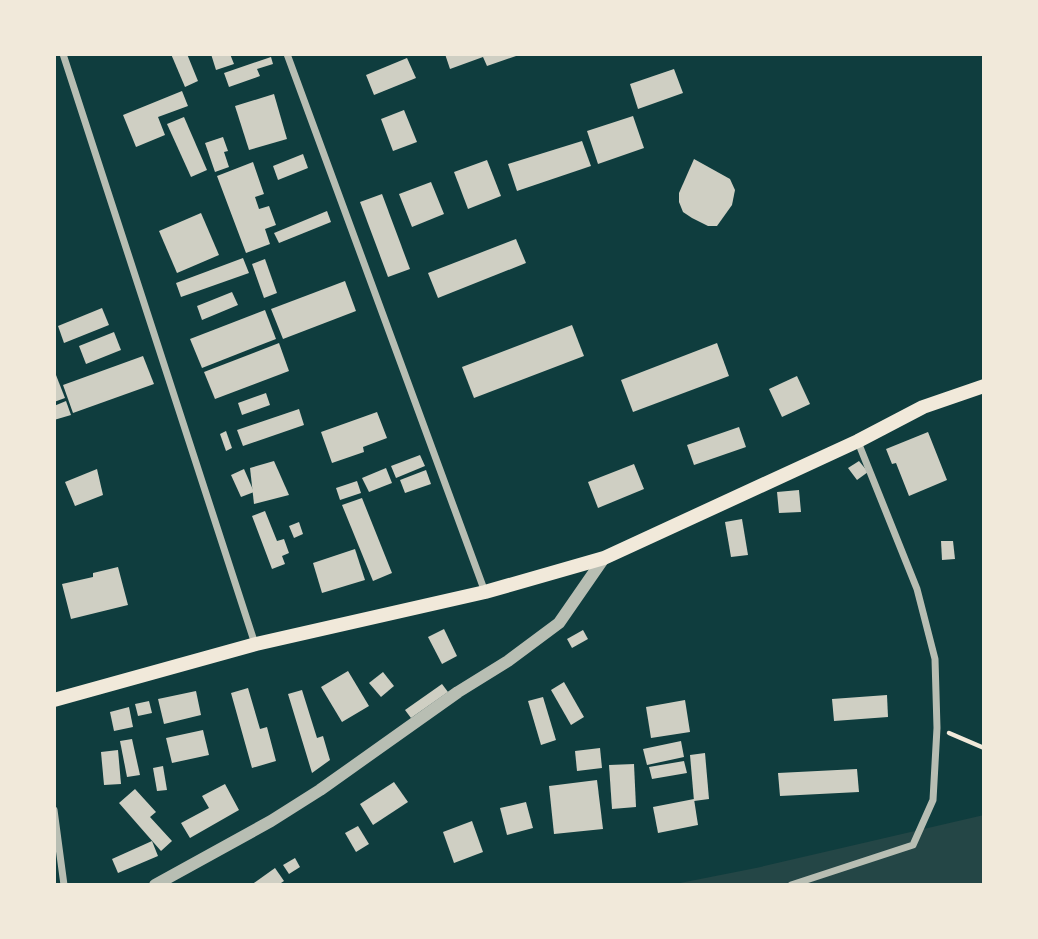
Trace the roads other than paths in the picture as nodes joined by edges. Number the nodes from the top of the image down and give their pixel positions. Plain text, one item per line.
1 (63, 54) edge
2 (287, 54) edge
3 (984, 386) edge
4 (858, 441) junction
5 (604, 558) junction
6 (485, 592) junction
7 (256, 644) junction
8 (54, 700) edge
9 (54, 810) edge
10 (64, 885) edge
11 (155, 885) edge
12 (791, 885) edge

1 - 7 street
2 - 6 street
3 - 4 main road
4 - 5 main road
4 - 12 street
5 - 6 main road
5 - 11 street
6 - 7 main road
7 - 8 main road
9 - 10 street

